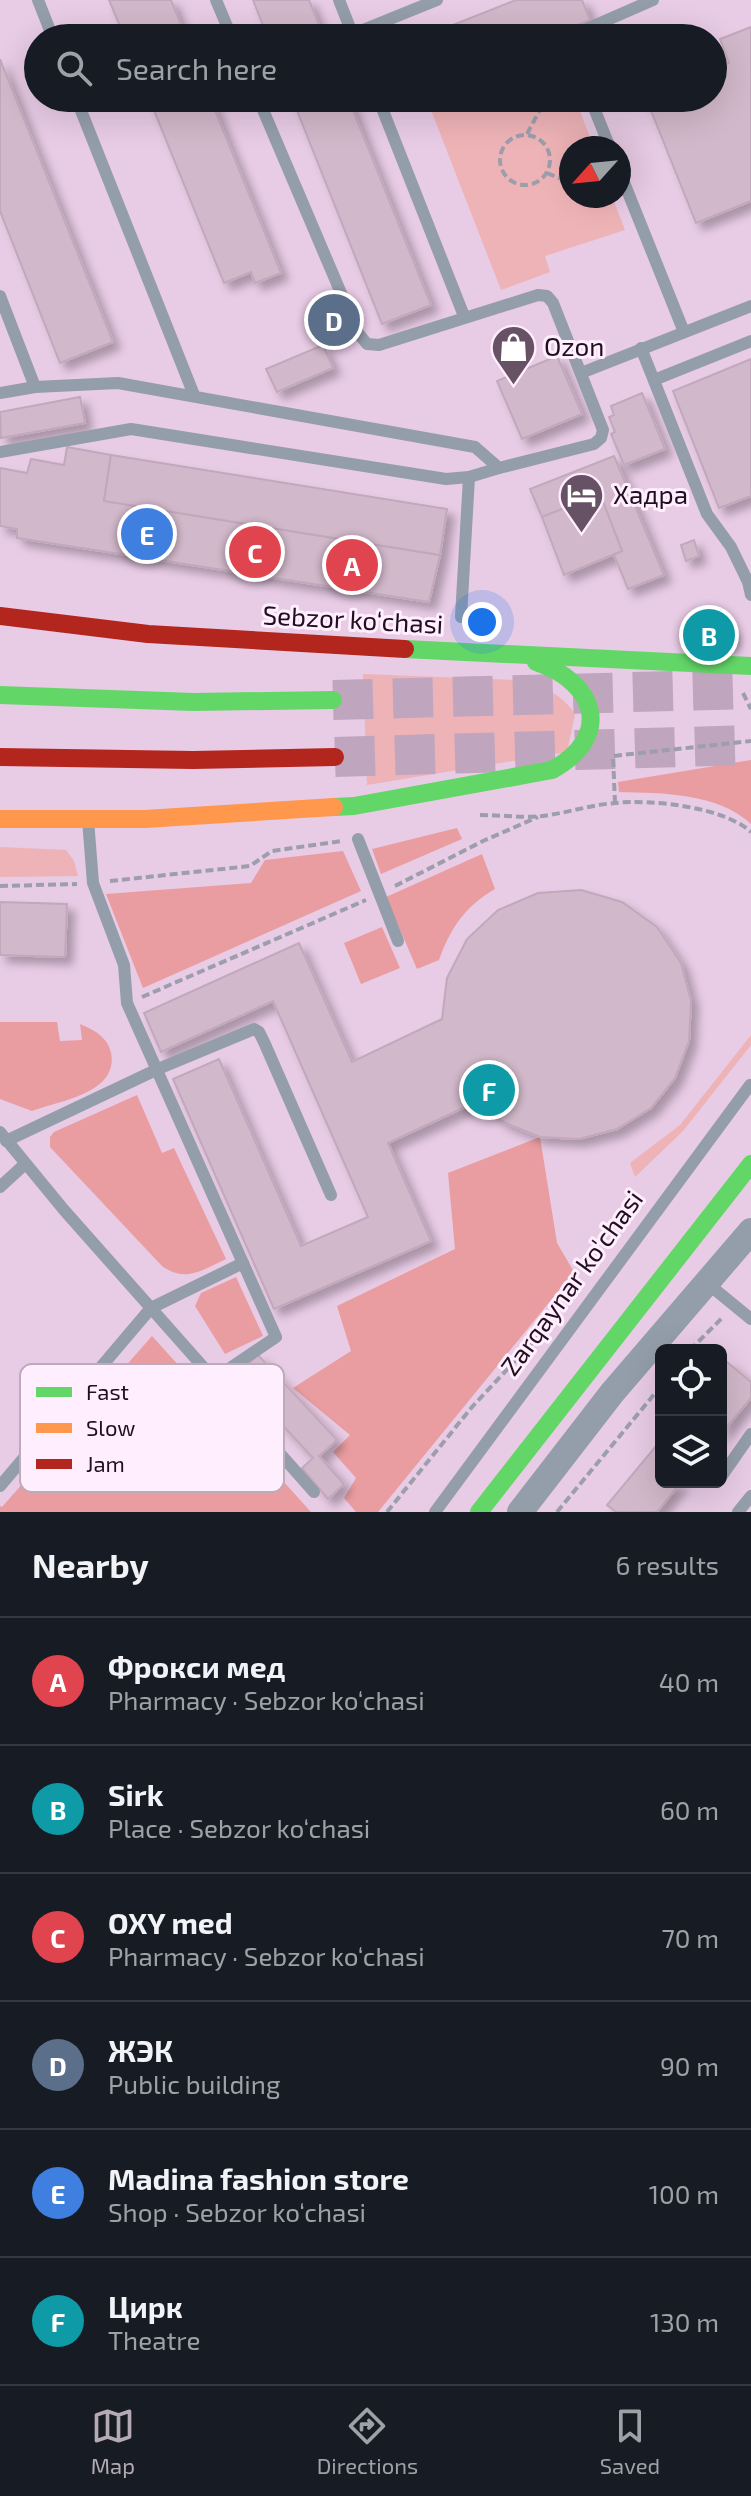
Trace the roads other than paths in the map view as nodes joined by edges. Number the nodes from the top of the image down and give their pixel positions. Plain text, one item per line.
1 (38, 0) edge
2 (216, 0) edge
3 (339, 0) edge
4 (653, 0) edge
5 (432, 1) edge
6 (47, 24) edge
7 (226, 24) edge
8 (349, 24) edge
9 (381, 24) edge
10 (598, 24) edge
11 (82, 112) edge
12 (264, 112) edge
13 (384, 112) edge
14 (596, 112) edge
15 (605, 136) edge
16 (631, 200) edge
17 (0, 296) edge
18 (751, 306) edge
19 (464, 316) junction
20 (684, 332) junction
21 (751, 341) edge
22 (641, 348) junction
23 (581, 373) junction
24 (654, 380) junction
25 (35, 387) junction
26 (0, 393) edge
27 (194, 395) junction
28 (0, 452) edge
29 (499, 468) junction
30 (469, 477) junction
31 (751, 595) edge
32 (0, 616) edge
33 (461, 617) dead end
34 (514, 656) junction
35 (751, 666) edge
36 (0, 695) edge
37 (333, 700) tunnel mouth
38 (0, 757) edge
39 (335, 757) tunnel mouth
40 (0, 819) edge
41 (88, 819) junction
42 (358, 839) road end
43 (398, 941) dead end
44 (158, 1069) junction
45 (750, 1085) edge
46 (3, 1136) edge
47 (25, 1164) junction
48 (751, 1164) edge
49 (0, 1187) edge
50 (331, 1195) dead end
51 (751, 1231) edge
52 (243, 1263) junction
53 (707, 1283) junction
54 (151, 1308) junction
55 (751, 1319) edge
56 (103, 1364) edge
57 (201, 1364) edge
58 (236, 1364) edge
59 (751, 1434) edge
60 (284, 1458) edge
61 (20, 1462) edge
62 (727, 1468) edge
63 (0, 1486) edge
64 (314, 1492) dead end
65 (751, 1496) edge
66 (435, 1512) edge
67 (479, 1512) edge
68 (520, 1512) edge
69 (738, 1512) edge

1 - 6 lane
2 - 7 lane
3 - 8 lane
4 - 10 lane
5 - 9 lane
11 - 27 lane
12 - 19 lane
13 - 19 lane
14 - 15 lane
16 - 20 lane
17 - 25 lane
18 - 20 lane
19 - 23 lane
20 - 22 lane
21 - 24 lane
22 - 23 lane
22 - 24 lane
23 - 29 lane
24 - 31 lane
25 - 26 lane
25 - 27 lane
27 - 29 lane
28 - 30 lane
29 - 30 lane
30 - 33 lane
32 - 34 street, Sebzor ko‘chasi
34 - 35 street, Sebzor ko‘chasi
34 - 41 street
36 - 37 street
38 - 39 street
40 - 41 street
41 - 44 lane
42 - 43 lane
44 - 46 lane
44 - 50 lane
44 - 52 lane
45 - 66 lane, Zarqaynar ko'chasi
46 - 47 lane
47 - 49 lane
47 - 54 lane
48 - 67 street
51 - 53 street
52 - 54 lane
52 - 58 lane
53 - 55 lane
53 - 68 street
54 - 56 lane
54 - 57 lane
59 - 62 lane
60 - 64 lane
61 - 63 lane
65 - 69 lane

